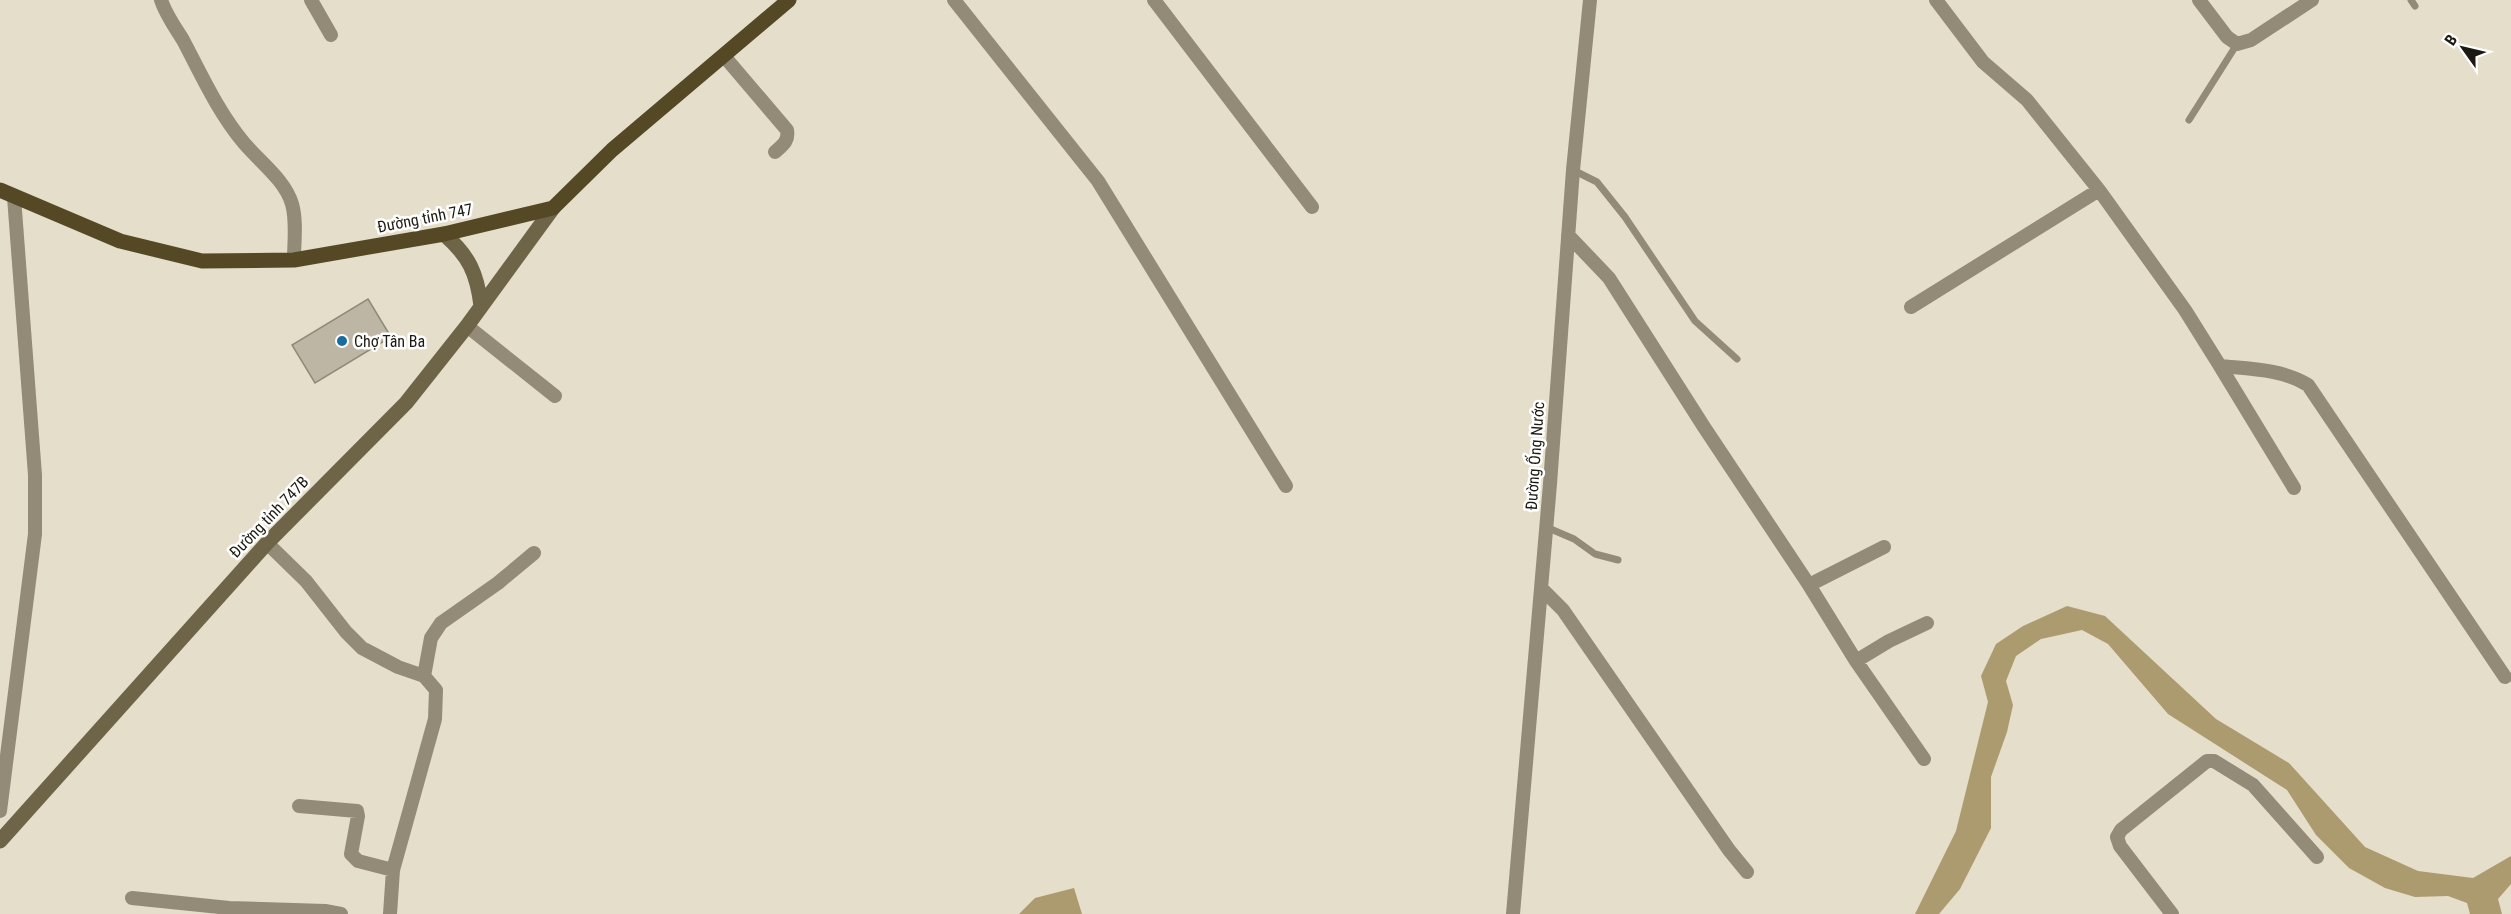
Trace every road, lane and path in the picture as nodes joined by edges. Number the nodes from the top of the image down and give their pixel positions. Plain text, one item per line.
1 (161, 0) edge
2 (311, 0) edge
3 (789, 0) edge
4 (954, 0) edge
5 (1154, 0) edge
6 (1590, 0) edge
7 (1936, 0) edge
8 (2199, 0) edge
9 (2312, 0) edge
10 (331, 35) dead end
11 (2237, 44) junction
12 (724, 56) junction
13 (2189, 120) dead end
14 (775, 152) dead end
15 (1573, 170) junction
16 (0, 190) edge
17 (2099, 190) junction
18 (15, 197) junction
19 (1312, 207) dead end
20 (553, 208) junction
21 (444, 234) junction
22 (1568, 235) junction
23 (294, 260) junction
24 (481, 306) junction
25 (1911, 307) dead end
26 (467, 326) junction
27 (1737, 359) dead end
28 (2220, 366) junction
29 (555, 396) dead end
30 (1286, 486) dead end
31 (2294, 488) dead end
32 (1546, 527) junction
33 (267, 543) junction
34 (1884, 547) dead end
35 (534, 553) dead end
36 (1618, 560) dead end
37 (1809, 585) junction
38 (1541, 588) junction
39 (1927, 623) dead end
40 (1856, 661) junction
41 (424, 676) junction
42 (2505, 677) dead end
43 (1924, 759) dead end
44 (299, 806) dead end
45 (0, 811) edge
46 (0, 841) edge
47 (2317, 857) dead end
48 (393, 870) junction
49 (1747, 872) dead end
50 (132, 898) dead end
51 (340, 914) edge
52 (390, 914) edge
53 (1513, 914) edge
54 (2172, 914) edge

1 - 23 street
2 - 10 street
3 - 12 main road
4 - 30 street
5 - 19 street
6 - 15 street, Đường Ống Nước
7 - 17 street
8 - 11 street
9 - 11 street
11 - 13 lane
12 - 14 street
12 - 20 main road
15 - 22 street, Đường Ống Nước
15 - 27 lane
16 - 18 main road, Đường tỉnh 747
17 - 25 street
17 - 28 street
18 - 23 main road, Đường tỉnh 747
18 - 45 street
20 - 21 main road, Đường tỉnh 747
20 - 24 main road, Đường tỉnh 747B
21 - 23 main road, Đường tỉnh 747
21 - 24 main road
22 - 32 street, Đường Ống Nước
22 - 37 street
24 - 26 main road, Đường tỉnh 747B
26 - 29 street
26 - 33 main road, Đường tỉnh 747B
28 - 31 street
28 - 42 street
32 - 36 lane
32 - 38 street, Đường Ống Nước
33 - 41 street
33 - 46 main road, Đường tỉnh 747B
34 - 37 street
35 - 41 street
37 - 40 street
38 - 49 street
38 - 53 street, Đường Ống Nước
39 - 40 street
40 - 43 street
41 - 48 street
44 - 48 street
47 - 54 street
48 - 52 street
50 - 51 street

